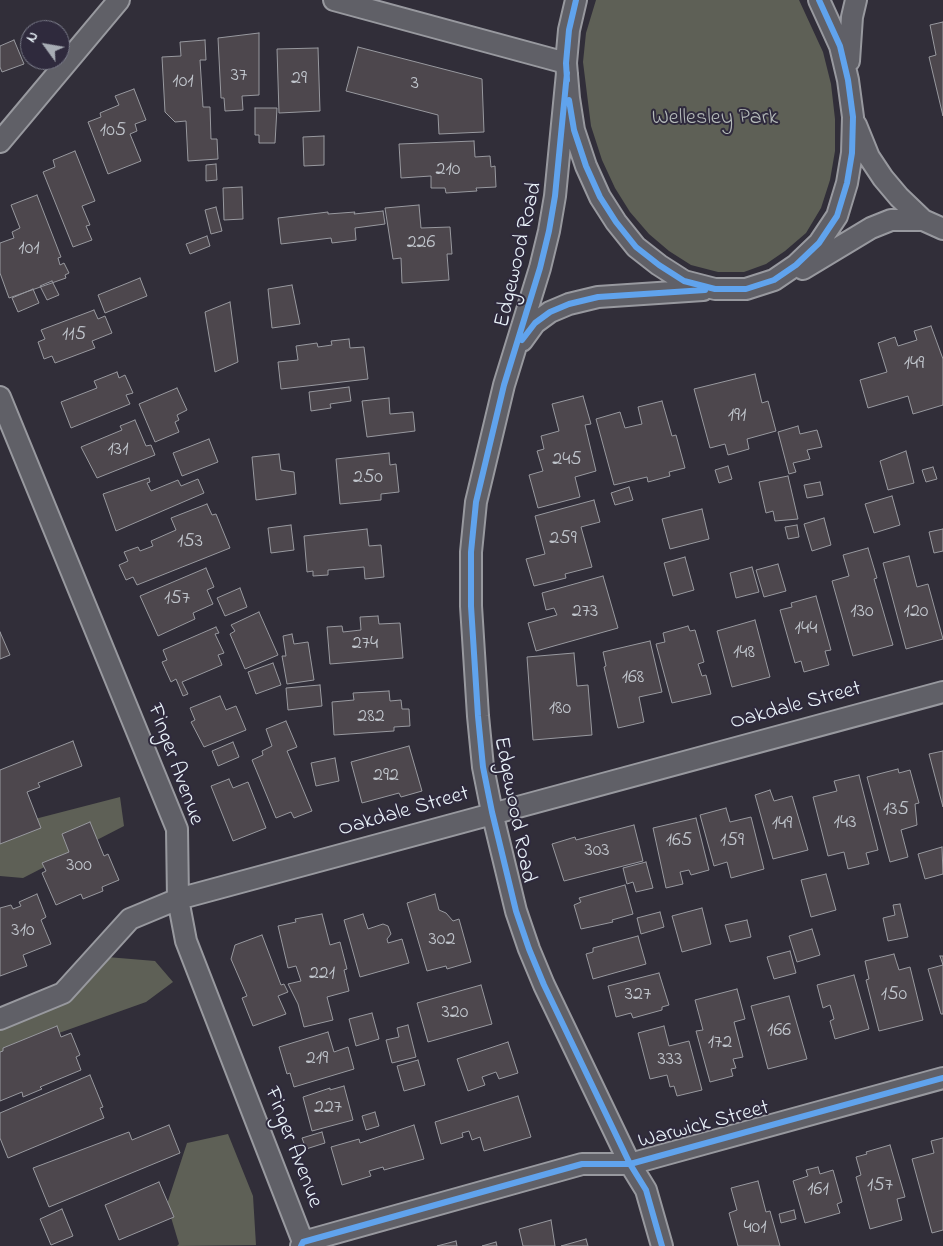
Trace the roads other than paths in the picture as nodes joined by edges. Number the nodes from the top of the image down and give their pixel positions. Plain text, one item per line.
1 (120, 0) edge
2 (334, 0) edge
3 (576, 0) edge
4 (819, 0) edge
5 (856, 0) edge
6 (566, 68) junction
7 (848, 80) junction
8 (853, 117) junction
9 (0, 142) edge
10 (923, 220) junction
11 (943, 229) edge
12 (716, 289) junction
13 (746, 289) junction
14 (514, 355) junction
15 (0, 397) edge
16 (943, 692) edge
17 (492, 812) junction
18 (178, 899) junction
19 (0, 1019) edge
20 (943, 1078) edge
21 (630, 1164) junction
22 (302, 1244) edge
23 (662, 1246) edge

1 - 9 street
2 - 6 street
3 - 6 street
4 - 7 street
5 - 7 street
6 - 12 street
6 - 14 street, Edgewood Road
7 - 8 street
8 - 10 street
8 - 13 street
10 - 11 street
10 - 13 street
12 - 13 street
12 - 14 street, Edgewood Road
14 - 17 street, Edgewood Road
15 - 18 street, Finger Avenue
16 - 17 street, Oakdale Street
17 - 18 street, Oakdale Street
17 - 21 street, Edgewood Road
18 - 19 street, Oakdale Street
18 - 22 street, Finger Avenue
20 - 21 street, Warwick Street
21 - 22 street, Warwick Street
21 - 23 street, Edgewood Road

